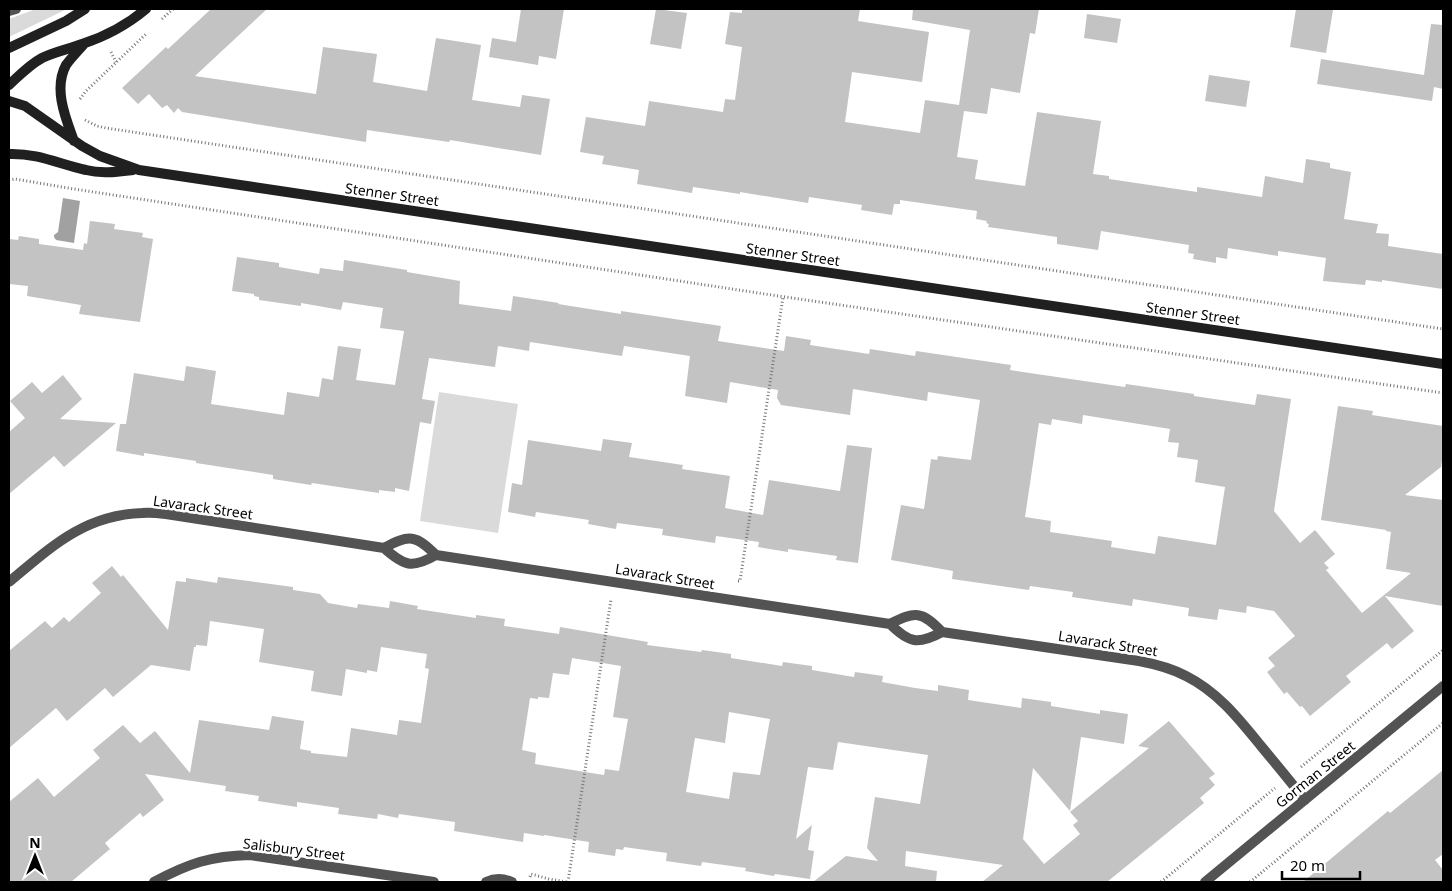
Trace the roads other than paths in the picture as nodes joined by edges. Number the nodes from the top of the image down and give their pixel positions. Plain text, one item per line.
1 (16, 9) edge
2 (85, 9) edge
3 (9, 11) edge
4 (140, 11) edge
5 (85, 44) junction
6 (9, 48) edge
7 (9, 84) edge
8 (9, 101) edge
9 (74, 141) junction
10 (9, 154) edge
11 (139, 170) junction
12 (1443, 364) edge
13 (384, 548) junction
14 (436, 555) junction
15 (9, 582) edge
16 (890, 624) junction
17 (942, 632) junction
18 (1443, 686) edge
19 (1305, 800) junction
20 (154, 882) edge
21 (434, 882) edge
22 (486, 882) edge
23 (512, 882) edge
24 (1205, 882) edge

1 - 3 street
2 - 6 main road
4 - 5 main road
5 - 7 main road
5 - 9 main road
8 - 9 main road, Stenner Street
9 - 11 main road, Stenner Street
10 - 11 main road, Stenner Street
11 - 12 main road, Stenner Street
13 - 14 street, Lavarack Street
13 - 14 street, Lavarack Street
13 - 15 street, Lavarack Street
14 - 16 street, Lavarack Street
16 - 17 street, Lavarack Street
16 - 17 street, Lavarack Street
17 - 19 street, Lavarack Street
18 - 19 street, Gorman Street
19 - 24 street, Gorman Street
20 - 21 street, Salisbury Street
22 - 23 street

